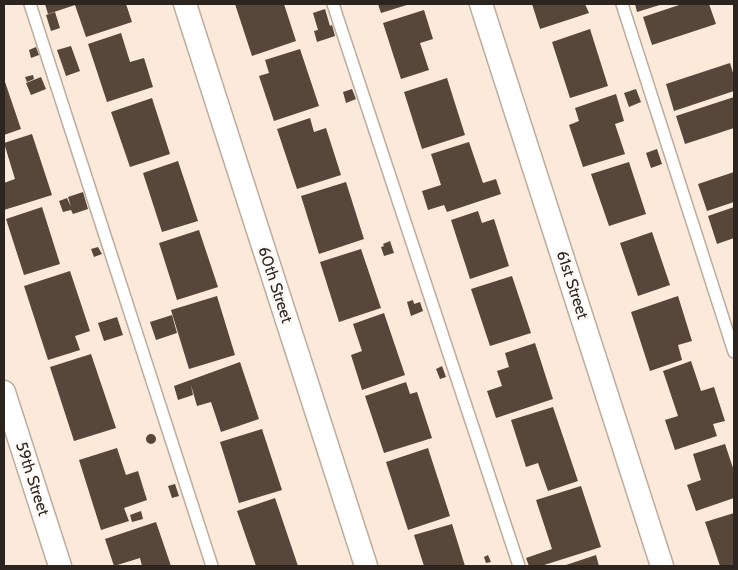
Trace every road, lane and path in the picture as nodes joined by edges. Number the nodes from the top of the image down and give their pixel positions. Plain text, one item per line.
1 (30, 4) edge
2 (185, 4) edge
3 (334, 4) edge
4 (481, 4) edge
5 (622, 4) edge
6 (734, 352) edge
7 (4, 392) edge
8 (60, 566) edge
9 (212, 566) edge
10 (366, 566) edge
11 (519, 566) edge
12 (662, 566) edge

1 - 9 lane
2 - 10 street, 60th Street
3 - 11 lane
4 - 12 street, 61st Street
5 - 6 lane
7 - 8 street, 59th Street

